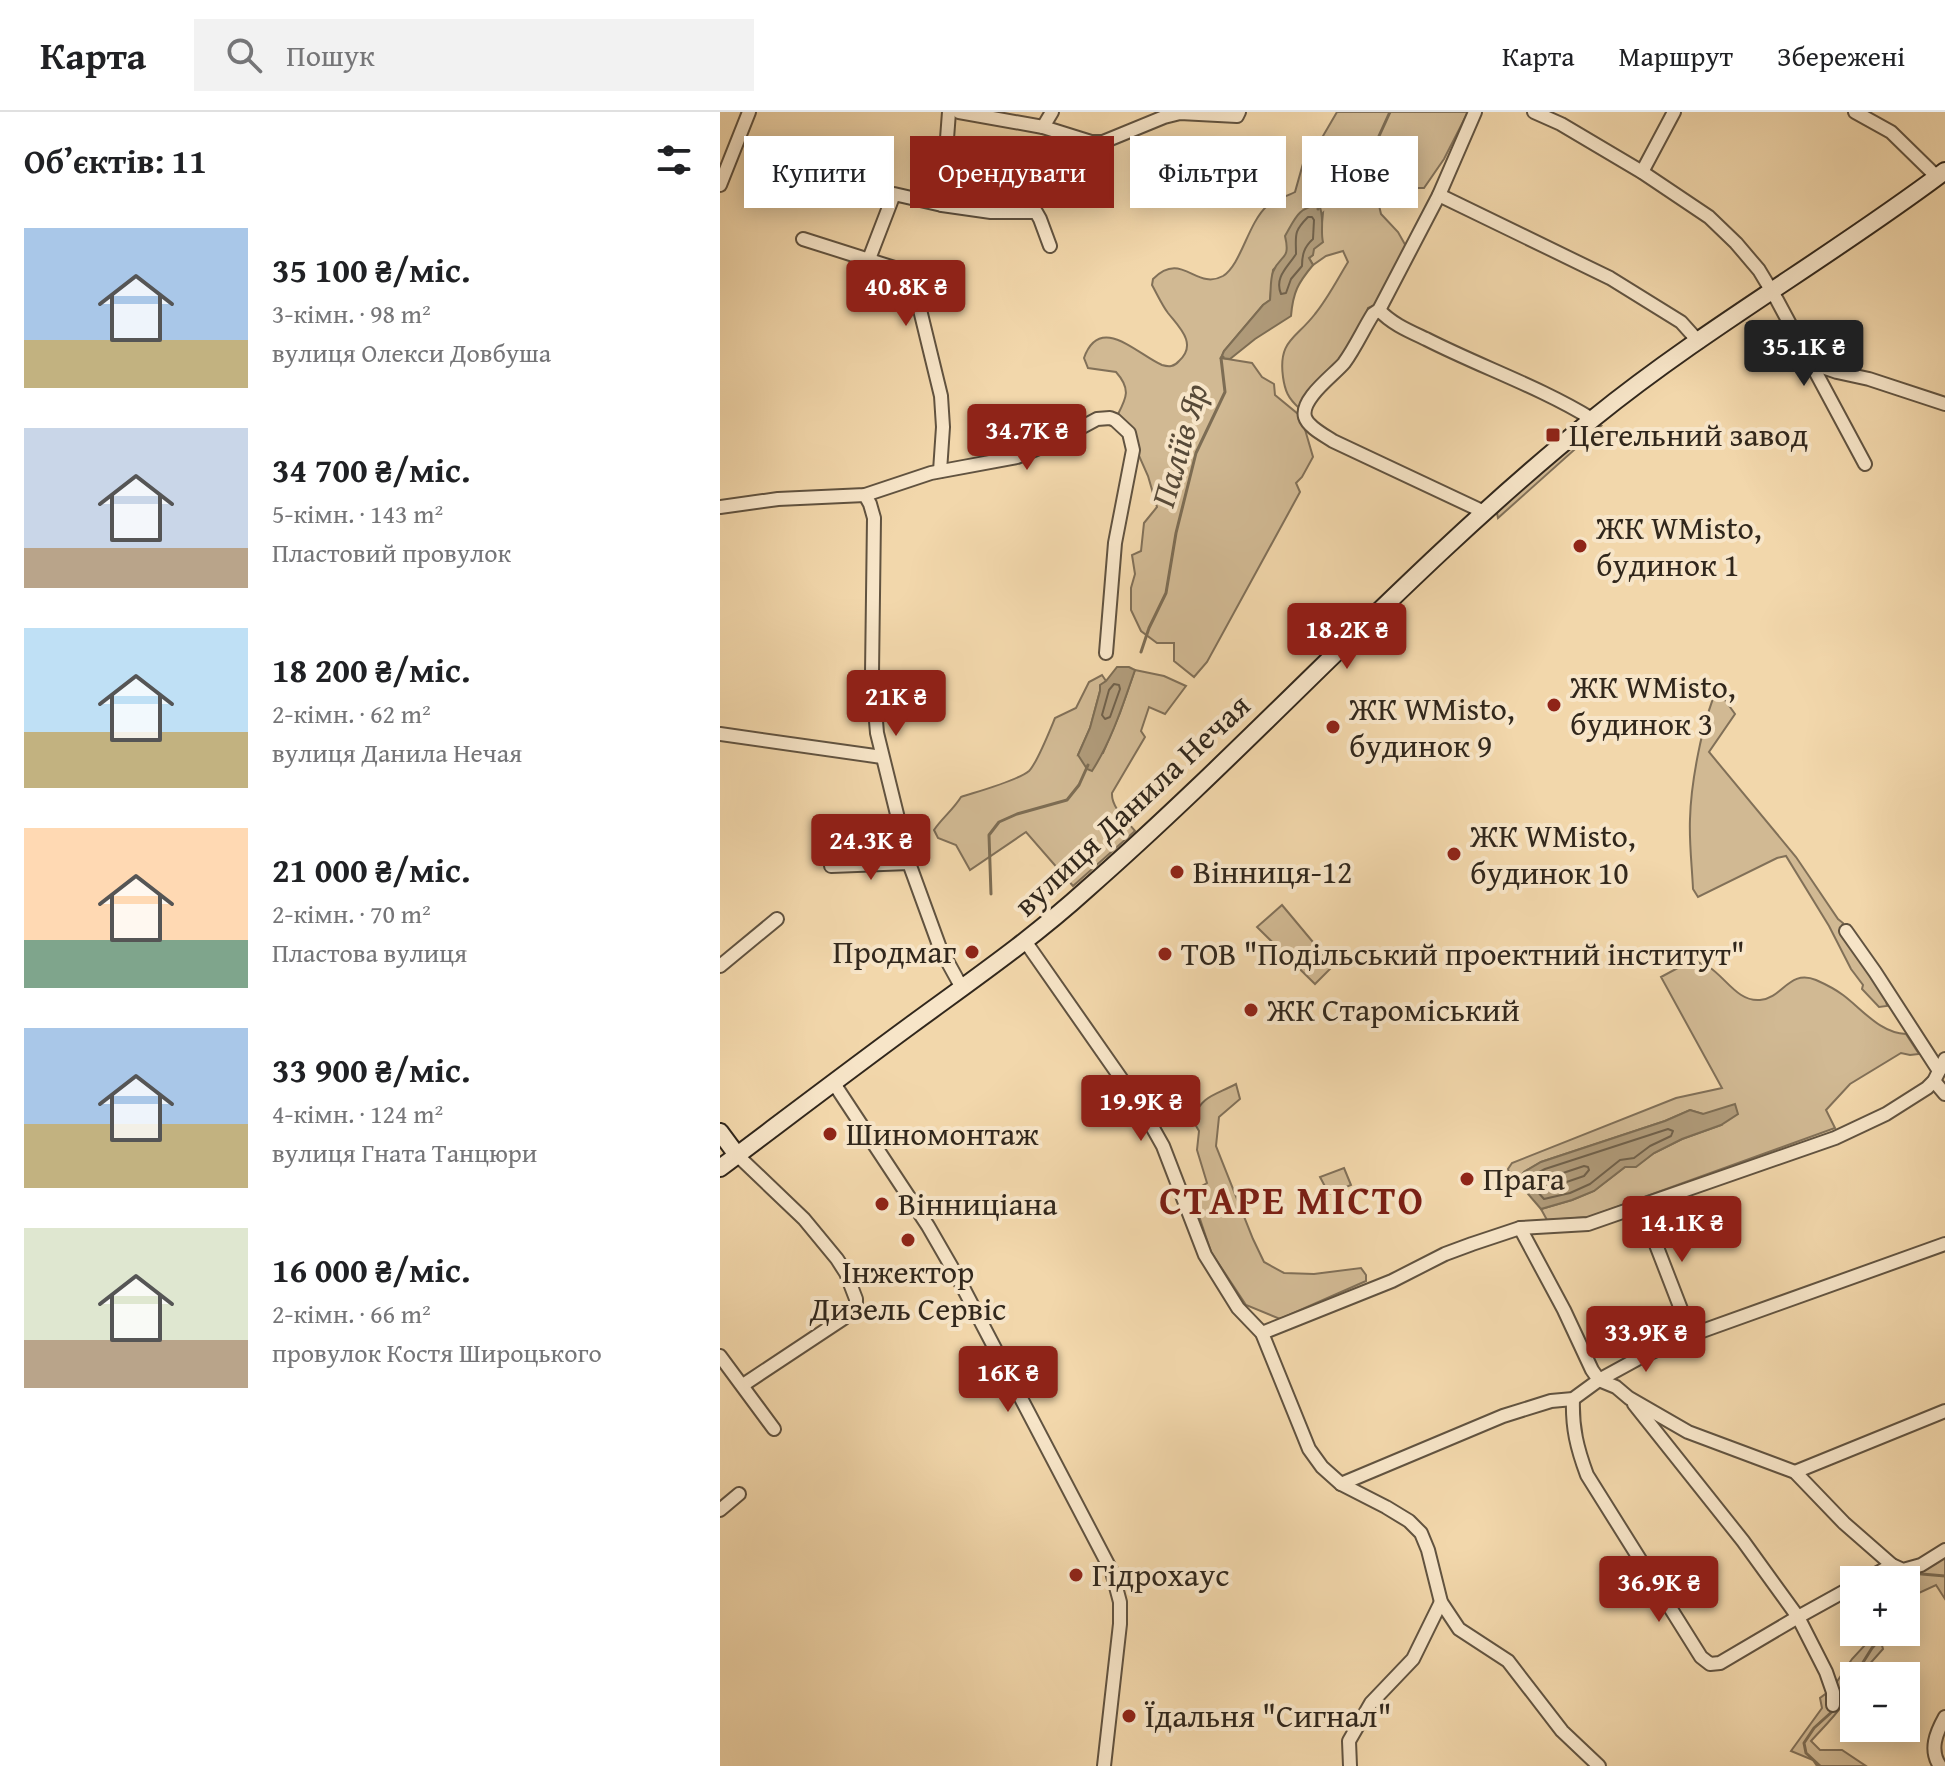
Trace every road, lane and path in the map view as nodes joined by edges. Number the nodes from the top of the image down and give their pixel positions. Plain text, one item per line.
1 (749, 112) edge
2 (949, 112) edge
3 (959, 112) edge
4 (1052, 112) edge
5 (1239, 112) edge
6 (1475, 112) edge
7 (1534, 112) edge
8 (1569, 112) edge
9 (1674, 112) edge
10 (1855, 112) edge
11 (1561, 124) junction
12 (1043, 127) junction
13 (947, 136) edge
14 (1642, 172) junction
15 (1941, 174) edge
16 (720, 185) edge
17 (1439, 195) junction
18 (910, 198) edge
19 (963, 208) edge
20 (803, 239) dead end
21 (1050, 246) dead end
22 (869, 259) junction
23 (1772, 292) junction
24 (1379, 310) junction
25 (1699, 342) junction
26 (1811, 363) junction
27 (1945, 404) edge
28 (1592, 419) junction
29 (1865, 464) dead end
30 (940, 471) junction
31 (865, 495) junction
32 (720, 507) edge
33 (1484, 512) junction
34 (1106, 653) dead end
35 (720, 734) edge
36 (882, 757) junction
37 (909, 863) junction
38 (831, 866) dead end
39 (777, 919) dead end
40 (1846, 931) dead end
41 (1025, 941) junction
42 (720, 966) edge
43 (962, 988) junction
44 (1942, 1081) edge
45 (833, 1082) junction
46 (720, 1132) edge
47 (737, 1155) junction
48 (720, 1168) edge
49 (1641, 1206) junction
50 (1520, 1228) junction
51 (1945, 1244) edge
52 (1262, 1333) junction
53 (1691, 1335) junction
54 (720, 1356) edge
55 (1599, 1380) junction
56 (743, 1385) junction
57 (1629, 1398) junction
58 (1573, 1399) junction
59 (1945, 1411) edge
60 (774, 1429) dead end
61 (1795, 1472) junction
62 (1341, 1484) junction
63 (739, 1494) dead end
64 (720, 1510) edge
65 (1945, 1550) edge
66 (1892, 1565) joint
67 (1840, 1594) edge
68 (1441, 1602) junction
69 (1798, 1617) junction
70 (1833, 1705) dead end
71 (1945, 1717) edge
72 (1105, 1766) edge
73 (1350, 1766) edge
74 (1599, 1766) edge
75 (1940, 1766) edge

1 - 16 street
2 - 13 street
3 - 12 street
4 - 12 street
5 - 12 street
6 - 17 street
7 - 11 street
8 - 11 street
9 - 14 street
10 - 15 street
11 - 14 street
14 - 23 street
15 - 23 main road, вулиця Данила Нечая
17 - 24 street
17 - 25 street
18 - 22 street
19 - 21 street
20 - 22 street
22 - 30 street
23 - 25 main road, вулиця Данила Нечая
23 - 26 street
24 - 28 street
24 - 33 street
25 - 28 main road, вулиця Данила Нечая
26 - 27 street
26 - 29 street
28 - 33 main road, вулиця Данила Нечая
30 - 31 street
30 - 34 street
31 - 32 street
31 - 36 street
33 - 41 main road, вулиця Данила Нечая
35 - 36 street
36 - 37 street
37 - 38 street
37 - 43 street
39 - 42 street
40 - 44 street
41 - 43 main road, вулиця Данила Нечая
41 - 52 street
43 - 45 main road, вулиця Данила Нечая
44 - 49 street
45 - 47 main road, вулиця Данила Нечая
45 - 72 street
46 - 47 main road
47 - 48 main road, вулиця Данила Нечая
47 - 56 street
49 - 50 street
49 - 53 street
50 - 52 street
50 - 55 street
51 - 53 street
52 - 62 street
53 - 55 street
54 - 56 street
55 - 57 street
55 - 58 street
56 - 60 street
57 - 61 street
57 - 69 street
58 - 62 street
58 - 69 street
59 - 61 street
61 - 66 street
62 - 68 street
63 - 64 street
65 - 66 street
67 - 69 street
68 - 73 street
68 - 74 street
69 - 70 street
71 - 75 street

